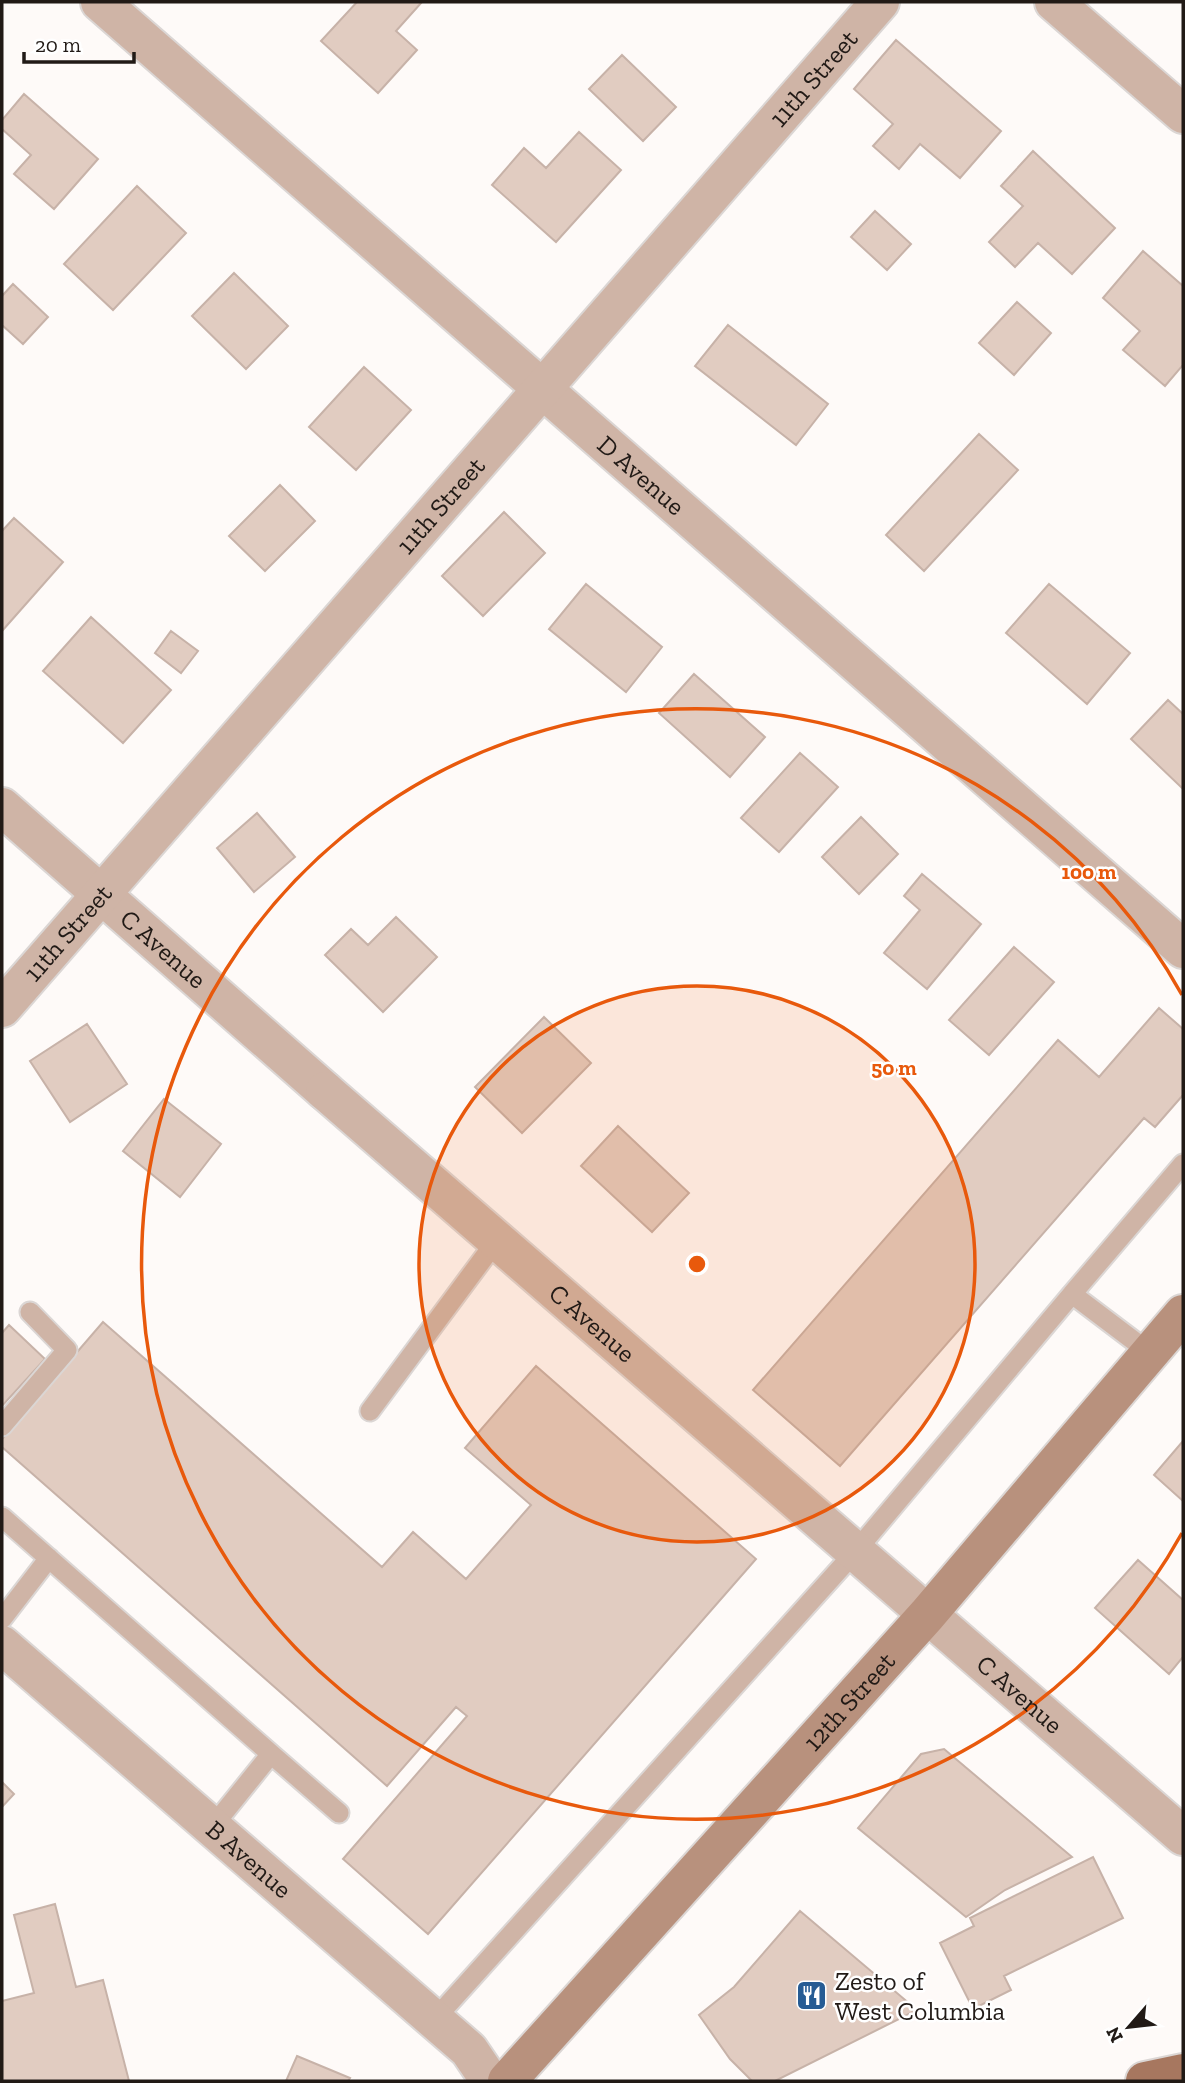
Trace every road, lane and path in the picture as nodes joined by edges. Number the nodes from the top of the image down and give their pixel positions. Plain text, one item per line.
1 (100, 2) edge
2 (880, 2) edge
3 (1054, 2) edge
4 (1183, 114) edge
5 (542, 389) junction
6 (2, 807) edge
7 (100, 895) junction
8 (1183, 949) edge
9 (2, 1008) edge
10 (1183, 1164) edge
11 (497, 1240) junction
12 (1072, 1294) junction
13 (30, 1312) dead end
14 (1183, 1314) edge
15 (1150, 1353) junction
16 (370, 1411) dead end
17 (2, 1426) edge
18 (2, 1517) edge
19 (855, 1552) junction
20 (49, 1559) junction
21 (927, 1615) junction
22 (2, 1619) edge
23 (2, 1645) edge
24 (271, 1754) junction
25 (339, 1813) dead end
26 (213, 1826) junction
27 (1183, 1836) edge
28 (434, 2020) junction
29 (1183, 2073) edge
30 (490, 2081) edge
31 (507, 2081) edge
32 (1144, 2081) edge

1 - 5 street, D Avenue
2 - 5 street, 11th Street
3 - 4 street
5 - 7 street, 11th Street
5 - 8 street, D Avenue
6 - 7 street, C Avenue
7 - 9 street, 11th Street
7 - 11 street, C Avenue
10 - 12 lane
11 - 16 lane
11 - 19 street, C Avenue
12 - 15 lane
12 - 19 lane
13 - 17 lane
14 - 15 main road, 12th Street
15 - 21 main road, 12th Street
18 - 20 lane
19 - 21 street, C Avenue
19 - 28 lane
20 - 22 lane
20 - 24 lane
21 - 27 street, C Avenue
21 - 31 main road, 12th Street
23 - 26 street, B Avenue
24 - 25 lane
24 - 26 lane
26 - 28 street, B Avenue
28 - 30 street, B Avenue
29 - 32 main road

